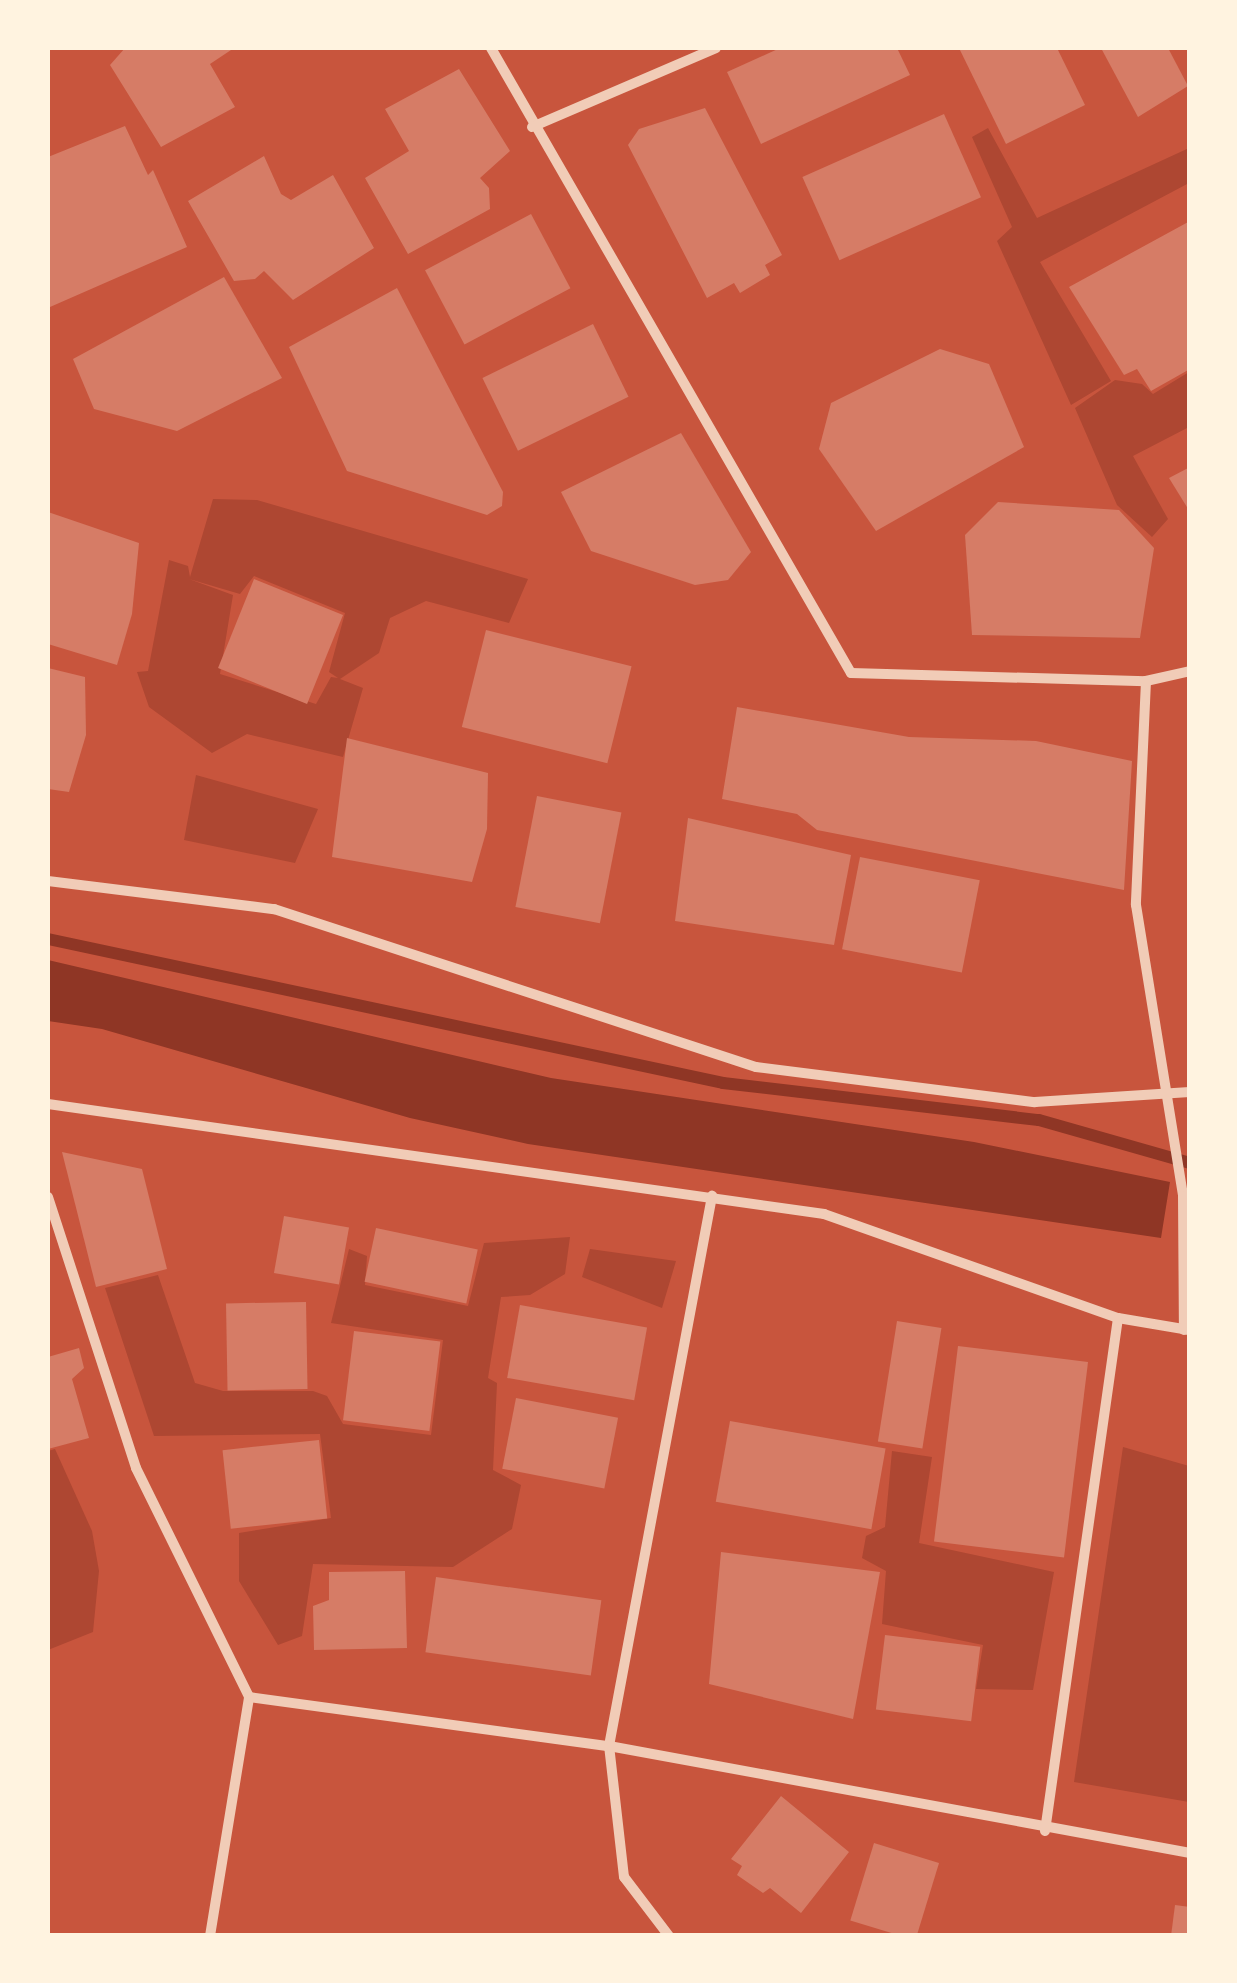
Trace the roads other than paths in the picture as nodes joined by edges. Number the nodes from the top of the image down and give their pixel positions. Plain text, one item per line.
1 (491, 48) edge
2 (716, 48) edge
3 (532, 127) junction
4 (1190, 672) edge
5 (1146, 680) junction
6 (48, 881) edge
7 (1171, 1091) junction
8 (1190, 1092) edge
9 (48, 1104) edge
10 (712, 1196) junction
11 (48, 1197) edge
12 (1118, 1318) junction
13 (1187, 1330) edge
14 (249, 1697) junction
15 (609, 1746) junction
16 (1045, 1831) junction
17 (1190, 1854) edge
18 (210, 1936) edge
19 (669, 1936) edge

1 - 3 street
2 - 3 street
3 - 5 street
4 - 5 street
5 - 7 street
6 - 7 street
7 - 8 street
7 - 13 street
9 - 10 street
10 - 12 street
10 - 15 street
11 - 14 street
12 - 13 street
12 - 16 street
14 - 15 street
14 - 18 street
15 - 16 street
15 - 19 street
16 - 17 street

